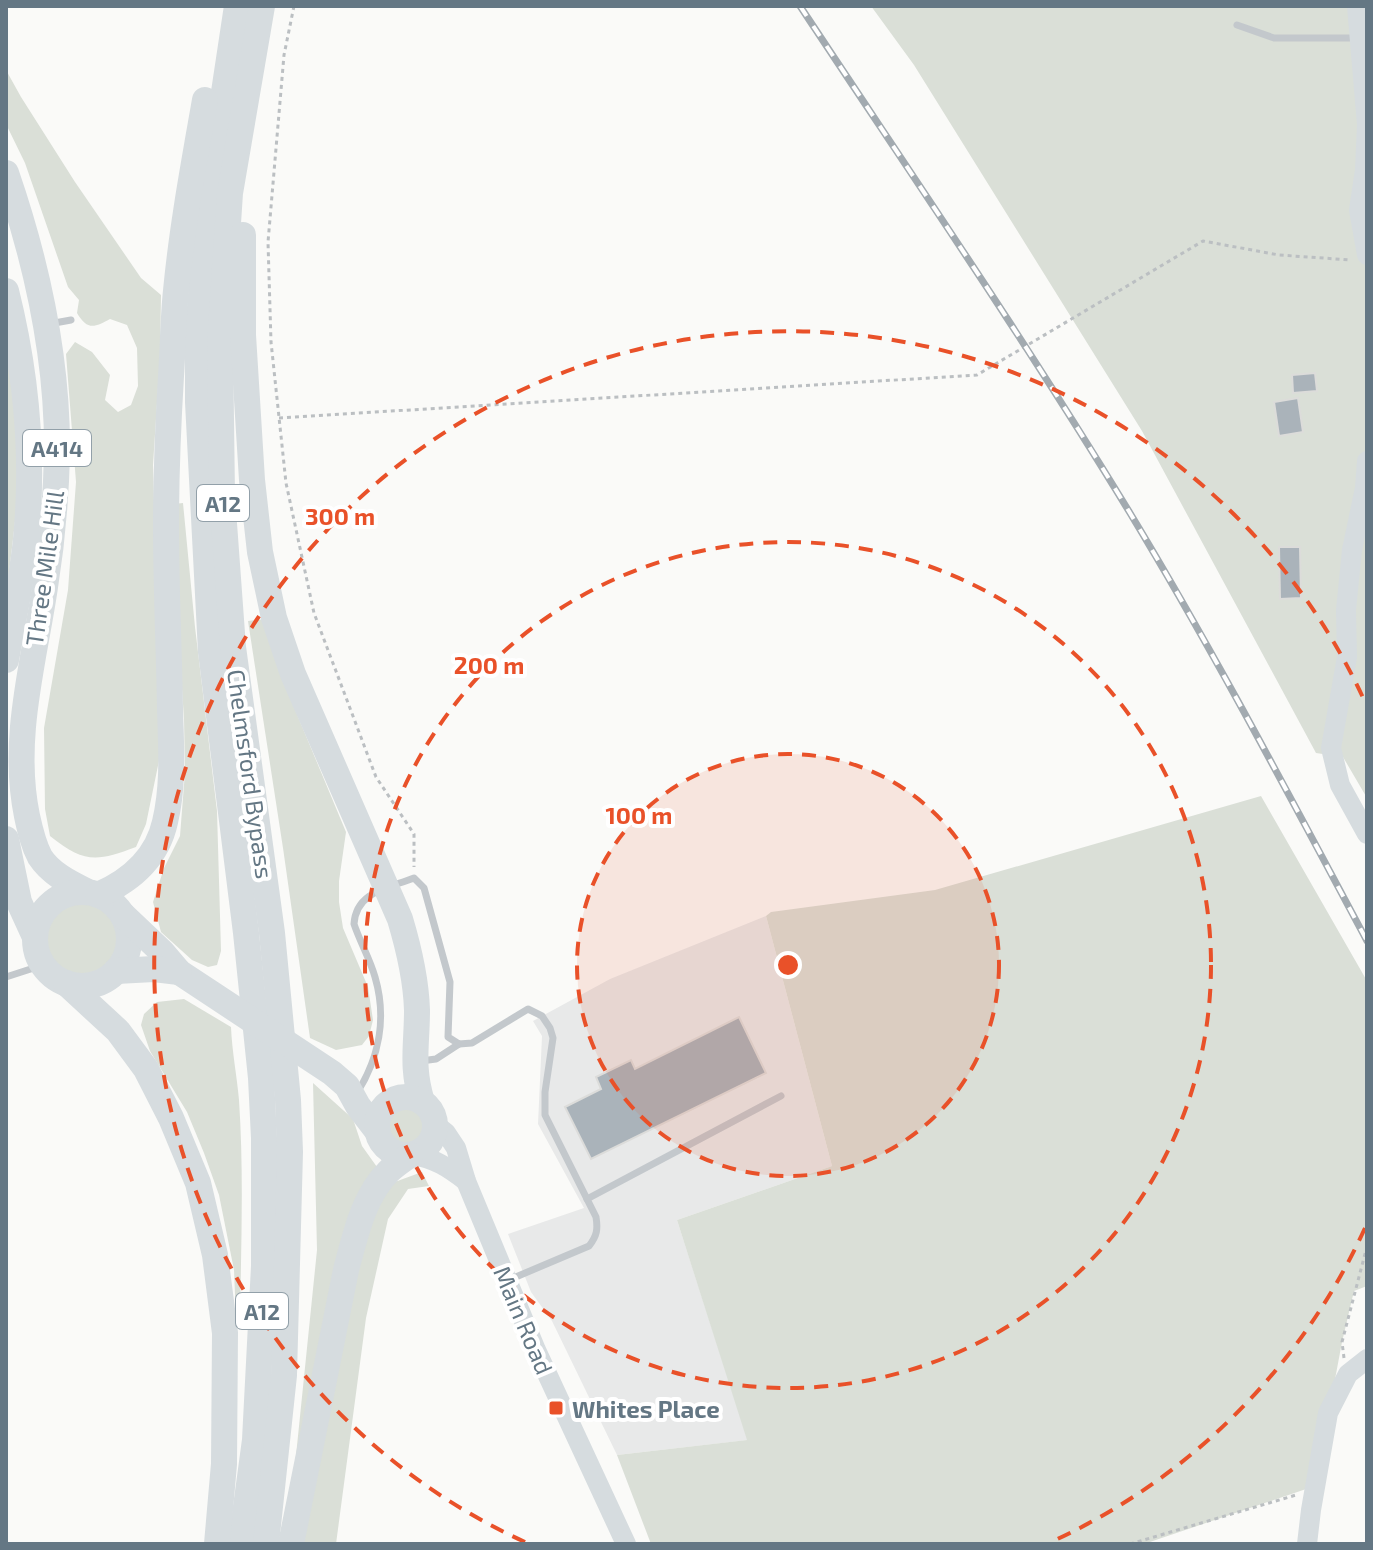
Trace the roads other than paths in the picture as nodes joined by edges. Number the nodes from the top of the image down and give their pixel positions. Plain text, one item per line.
1 (223, 6) edge
2 (237, 6) edge
3 (1357, 6) edge
4 (260, 19) edge
5 (1237, 25) dead end
6 (1360, 39) junction
7 (6, 173) edge
8 (1360, 258) edge
9 (6, 291) edge
10 (1367, 461) edge
11 (6, 660) edge
12 (1367, 834) edge
13 (6, 839) edge
14 (387, 888) junction
15 (93, 893) junction
16 (123, 915) junction
17 (35, 937) junction
18 (43, 965) junction
19 (116, 971) junction
20 (179, 972) junction
21 (6, 977) edge
22 (66, 983) junction
23 (459, 1044) junction
24 (414, 1061) junction
25 (353, 1091) junction
26 (781, 1096) dead end
27 (395, 1099) junction
28 (429, 1113) junction
29 (378, 1132) junction
30 (411, 1155) junction
31 (466, 1181) junction
32 (587, 1199) junction
33 (507, 1281) junction
34 (1367, 1359) edge
35 (217, 1544) edge
36 (241, 1544) edge
37 (266, 1544) edge
38 (291, 1544) edge
39 (626, 1544) edge
40 (1307, 1544) edge

1 - 15 highway, A12
2 - 36 highway, Chelmsford Bypass / A12
3 - 6 street
4 - 14 highway, A12
4 - 37 highway, Chelmsford Bypass / A12
5 - 6 lane
6 - 8 street
7 - 15 highway, Three Mile Hill / A414
9 - 11 highway, Three Mile Hill / A414
10 - 12 street
13 - 17 highway
14 - 23 lane
14 - 24 highway, A12
14 - 25 lane
15 - 16 highway
15 - 17 highway
16 - 19 highway
16 - 20 highway
17 - 18 highway
18 - 21 lane
18 - 22 highway
19 - 20 highway
19 - 22 highway
20 - 25 highway
22 - 35 highway, A12
23 - 24 lane
23 - 32 lane
24 - 28 highway, A12
25 - 27 highway
25 - 29 highway
26 - 32 lane
27 - 28 highway
27 - 29 highway
28 - 30 highway
28 - 31 street, Main Road
29 - 30 highway
30 - 31 street
30 - 38 highway
31 - 33 street, Main Road
32 - 33 lane
33 - 39 street, Main Road
34 - 40 street

